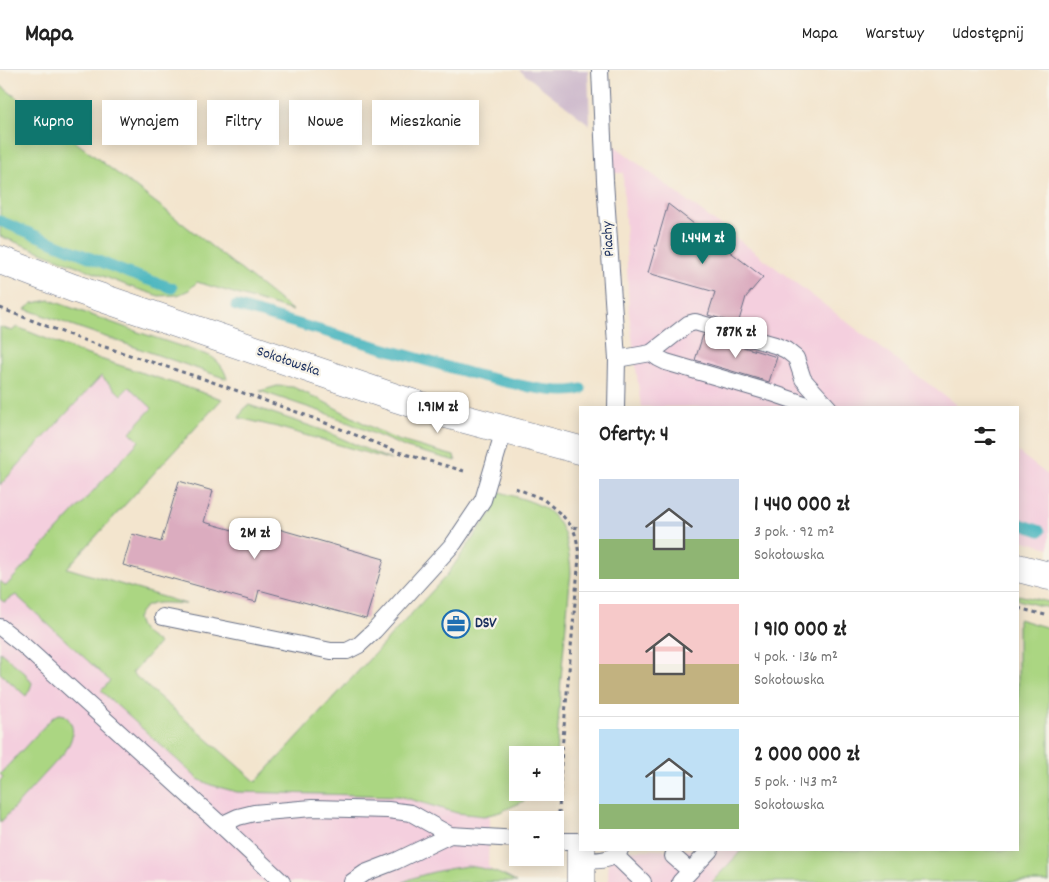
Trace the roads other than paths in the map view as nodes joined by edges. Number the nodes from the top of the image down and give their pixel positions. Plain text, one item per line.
1 (600, 70) edge
2 (0, 260) edge
3 (651, 353) junction
4 (617, 359) junction
5 (616, 406) edge
6 (810, 406) edge
7 (827, 406) edge
8 (504, 430) junction
9 (579, 450) edge
10 (1019, 568) edge
11 (1049, 576) edge
12 (163, 616) dead end
13 (0, 626) edge
14 (221, 825) junction
15 (450, 835) junction
16 (509, 838) edge
17 (564, 847) edge
18 (709, 851) edge
19 (618, 853) edge
20 (673, 856) dead end
21 (581, 859) edge
22 (685, 877) edge
23 (282, 882) edge
24 (352, 882) edge
25 (643, 882) edge

1 - 4 lane, Piachy
2 - 8 street, Sokołowska
3 - 4 lane
3 - 6 lane
3 - 7 lane
4 - 5 lane, Piachy
8 - 9 street, Sokołowska
8 - 12 lane
10 - 11 street
13 - 14 lane
14 - 15 lane
14 - 23 lane
15 - 16 lane
15 - 24 lane
17 - 21 lane
18 - 22 lane
19 - 21 lane
19 - 25 lane
20 - 22 lane

